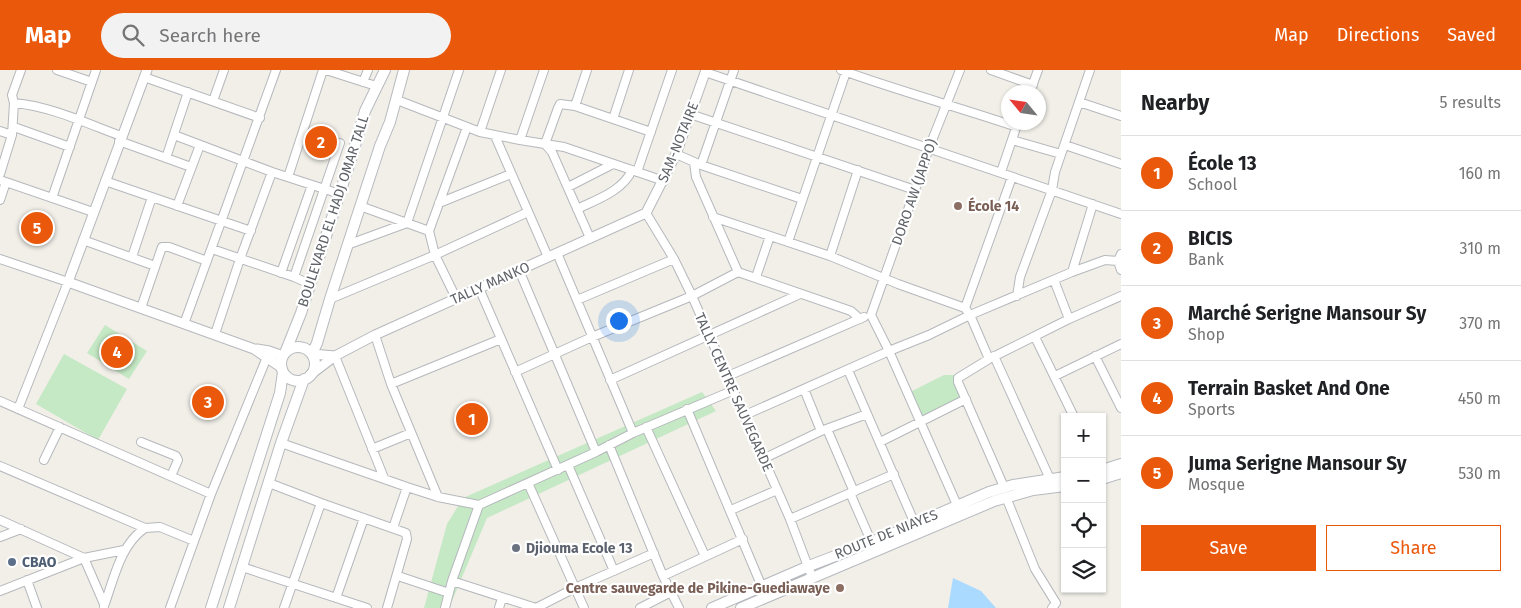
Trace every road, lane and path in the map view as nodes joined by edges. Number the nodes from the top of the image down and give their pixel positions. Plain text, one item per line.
1 (20, 70) edge
2 (57, 70) edge
3 (96, 70) edge
4 (224, 70) edge
5 (276, 70) edge
6 (324, 70) edge
7 (368, 70) edge
8 (385, 70) edge
9 (404, 70) edge
10 (459, 70) edge
11 (501, 70) edge
12 (544, 70) edge
13 (587, 70) edge
14 (629, 70) edge
15 (672, 70) edge
16 (734, 70) edge
17 (960, 70) edge
18 (991, 70) edge
19 (1038, 70) edge
20 (1090, 70) edge
21 (706, 71) edge
22 (844, 71) edge
23 (145, 73) edge
24 (1013, 74) edge
25 (730, 80) junction
26 (92, 82) junction
27 (363, 82) junction
28 (1026, 85) edge
29 (1032, 85) edge
30 (376, 86) junction
31 (188, 92) junction
32 (397, 100) junction
33 (213, 101) junction
34 (1079, 102) junction
35 (14, 103) junction
36 (947, 103) junction
37 (575, 106) junction
38 (690, 114) junction
39 (831, 114) junction
40 (1121, 116) edge
41 (260, 118) junction
42 (444, 118) junction
43 (613, 119) junction
44 (1001, 120) edge
45 (78, 121) junction
46 (716, 122) junction
47 (466, 127) junction
48 (1016, 130) edge
49 (0, 131) edge
50 (13, 131) junction
51 (480, 132) junction
52 (651, 132) junction
53 (174, 135) junction
54 (495, 136) junction
55 (120, 139) junction
56 (520, 140) junction
57 (1012, 140) junction
58 (340, 143) dead end
59 (545, 144) junction
60 (200, 145) junction
61 (1065, 145) junction
62 (70, 147) junction
63 (929, 148) junction
64 (676, 154) junction
65 (1061, 154) junction
66 (817, 156) junction
67 (166, 158) junction
68 (244, 160) junction
69 (613, 164) junction
70 (698, 164) junction
71 (1121, 164) edge
72 (191, 167) junction
73 (858, 170) junction
74 (635, 171) junction
75 (272, 172) junction
76 (1001, 172) junction
77 (0, 174) edge
78 (511, 174) junction
79 (1012, 176) junction
80 (288, 177) junction
81 (3, 181) edge
82 (105, 181) junction
83 (664, 181) junction
84 (312, 185) junction
85 (568, 188) junction
86 (324, 190) junction
87 (915, 190) junction
88 (1052, 190) junction
89 (340, 194) junction
90 (52, 198) junction
91 (152, 198) junction
92 (802, 199) junction
93 (0, 200) edge
94 (439, 203) junction
95 (1093, 204) junction
96 (177, 206) junction
97 (360, 206) junction
98 (577, 209) junction
99 (94, 212) junction
100 (528, 212) junction
101 (646, 213) junction
102 (1121, 214) edge
103 (714, 217) junction
104 (222, 222) junction
105 (407, 223) junction
106 (251, 231) junction
107 (429, 232) junction
108 (770, 236) junction
109 (590, 238) junction
110 (83, 240) junction
111 (788, 242) junction
112 (347, 245) junction
113 (212, 249) junction
114 (435, 255) junction
115 (552, 255) junction
116 (830, 256) junction
117 (132, 257) junction
118 (1120, 258) edge
119 (0, 259) edge
120 (240, 259) junction
121 (674, 259) junction
122 (207, 261) junction
123 (155, 266) junction
124 (519, 270) junction
125 (1121, 270) edge
126 (738, 272) junction
127 (1072, 272) junction
128 (281, 274) junction
129 (294, 277) junction
130 (756, 277) junction
131 (884, 278) junction
132 (1054, 280) junction
133 (68, 282) junction
134 (310, 284) junction
135 (479, 288) junction
136 (800, 294) junction
137 (692, 296) junction
138 (1017, 296) junction
139 (330, 298) junction
140 (456, 298) junction
141 (1120, 299) edge
142 (577, 300) junction
143 (141, 308) junction
144 (964, 308) junction
145 (870, 314) junction
146 (970, 315) junction
147 (860, 319) junction
148 (1069, 319) junction
149 (184, 324) junction
150 (215, 334) junction
151 (375, 335) junction
152 (710, 335) junction
153 (592, 336) junction
154 (1035, 337) junction
155 (501, 339) junction
156 (1121, 344) edge
157 (254, 349) junction
158 (889, 351) junction
159 (555, 353) junction
160 (284, 354) junction
161 (312, 354) junction
162 (335, 356) junction
163 (1096, 356) junction
164 (267, 357) junction
165 (992, 358) junction
166 (283, 370) junction
167 (848, 370) junction
168 (515, 372) junction
169 (728, 376) junction
170 (1055, 376) junction
171 (307, 377) junction
172 (610, 380) junction
173 (391, 384) junction
174 (804, 389) junction
175 (734, 390) junction
176 (966, 399) junction
177 (0, 401) edge
178 (1121, 408) edge
179 (18, 409) junction
180 (687, 409) junction
181 (1072, 413) edge
182 (867, 414) junction
183 (744, 416) junction
184 (922, 423) junction
185 (60, 427) junction
186 (646, 427) junction
187 (824, 430) junction
188 (411, 433) junction
189 (633, 433) junction
190 (141, 442) dead end
191 (281, 442) junction
192 (880, 442) junction
193 (609, 445) junction
194 (372, 449) junction
195 (596, 452) junction
196 (763, 459) junction
197 (44, 460) dead end
198 (568, 464) junction
199 (1121, 464) edge
200 (0, 466) edge
201 (1106, 469) edge
202 (558, 470) junction
203 (1121, 473) edge
204 (894, 474) junction
205 (172, 476) junction
206 (384, 478) junction
207 (1061, 478) edge
208 (1106, 478) edge
209 (1050, 479) junction
210 (269, 483) junction
211 (528, 483) junction
212 (1061, 486) edge
213 (407, 488) junction
214 (777, 490) junction
215 (852, 492) junction
216 (1005, 492) junction
217 (211, 494) junction
218 (438, 497) junction
219 (321, 503) junction
220 (479, 505) junction
221 (957, 505) junction
222 (731, 510) junction
223 (364, 518) junction
224 (790, 519) junction
225 (0, 520) edge
226 (915, 524) junction
227 (145, 528) junction
228 (393, 528) junction
229 (21, 529) junction
230 (0, 537) edge
231 (743, 540) junction
232 (194, 541) junction
233 (871, 541) junction
234 (124, 550) junction
235 (654, 553) junction
236 (705, 556) junction
237 (84, 558) junction
238 (808, 566) junction
239 (242, 567) junction
240 (614, 571) junction
241 (398, 576) junction
242 (663, 576) junction
243 (812, 577) junction
244 (27, 580) junction
245 (452, 581) junction
246 (293, 584) junction
247 (762, 587) junction
248 (575, 588) junction
249 (0, 590) edge
250 (672, 592) junction
251 (449, 593) junction
252 (336, 598) junction
253 (502, 598) junction
254 (104, 606) edge
255 (37, 608) edge
256 (170, 608) edge
257 (211, 608) edge
258 (229, 608) edge
259 (284, 608) edge
260 (367, 608) edge
261 (387, 608) edge
262 (445, 608) edge
263 (499, 608) edge
264 (536, 608) edge
265 (584, 608) edge
266 (640, 608) edge
267 (680, 608) edge
268 (712, 608) edge
269 (741, 608) edge
270 (1052, 608) edge

1 - 35 street
2 - 26 street
3 - 26 street
4 - 33 street
5 - 41 street
6 - 27 street
6 - 80 street
7 - 27 street
8 - 30 main road, BOULEVARD EL HADJ OMAR TALL
9 - 32 main road, BOULEVARD EL HADJ OMAR TALL
10 - 42 street
11 - 51 street
12 - 56 street
13 - 37 street
14 - 43 street
15 - 52 street
16 - 25 street
17 - 36 street, DORO AW (JAPPO)
18 - 24 street
19 - 29 street
20 - 34 street
21 - 25 street
21 - 38 street, SAM-NOTAIRE
22 - 36 street
22 - 39 street
23 - 31 street
23 - 55 street
24 - 28 street
25 - 39 street
25 - 46 street
26 - 45 street
27 - 30 street
30 - 89 main road, BOULEVARD EL HADJ OMAR TALL
31 - 33 street
31 - 53 street
32 - 42 street
32 - 97 main road, BOULEVARD EL HADJ OMAR TALL
33 - 41 street
34 - 40 street
34 - 61 street
35 - 45 street
35 - 50 street
36 - 44 street
36 - 63 street, DORO AW (JAPPO)
37 - 43 street
37 - 59 street
38 - 46 street
38 - 64 street, SAM-NOTAIRE
39 - 63 street
39 - 66 street
41 - 68 street
42 - 47 street
42 - 105 street
43 - 52 street
45 - 55 street
45 - 62 street
46 - 66 street
46 - 70 street
47 - 51 street
47 - 94 street
48 - 57 street
49 - 50 street
50 - 62 street
50 - 77 street
51 - 54 street
52 - 74 street
53 - 60 street
53 - 67 street
54 - 56 street
54 - 78 street
55 - 67 street
55 - 82 street
56 - 59 street
57 - 65 street
57 - 76 street
58 - 86 street
59 - 69 street
59 - 85 street
60 - 68 street
60 - 72 street
61 - 65 street
61 - 71 street
62 - 90 street
63 - 76 street
63 - 87 street, DORO AW (JAPPO)
64 - 70 street
64 - 83 street, SAM-NOTAIRE
65 - 88 street
66 - 73 street
66 - 92 street
67 - 72 street
68 - 75 street
68 - 104 street
69 - 74 street
69 - 85 street
70 - 92 street
70 - 103 street
72 - 96 street
73 - 87 street
73 - 116 street
74 - 83 street
74 - 98 street
75 - 80 street
75 - 106 street
76 - 79 street
78 - 94 street
78 - 100 street
79 - 88 street
79 - 144 street
80 - 84 street
81 - 90 street
81 - 93 street
82 - 91 street
82 - 99 street
83 - 101 street, SAM-NOTAIRE
84 - 86 street
84 - 128 street
85 - 98 street
86 - 89 street
86 - 129 street
87 - 131 street, DORO AW (JAPPO)
88 - 95 street
88 - 138 street
89 - 134 main road, BOULEVARD EL HADJ OMAR TALL
90 - 99 street
91 - 96 street
91 - 117 street
92 - 111 street
94 - 107 street
95 - 102 street
95 - 127 street
96 - 104 street
97 - 105 street
97 - 112 main road, BOULEVARD EL HADJ OMAR TALL
98 - 109 street
99 - 110 street
100 - 114 street
100 - 115 street
101 - 109 street, TALLY MANKO
101 - 121 street, TALLY CENTRE SAUVEGARDE
103 - 108 street
103 - 126 street
104 - 106 street
104 - 113 street
105 - 107 street
105 - 112 street
106 - 120 street
107 - 114 street
108 - 111 street
108 - 130 street
109 - 115 street, TALLY MANKO
110 - 117 street
110 - 133 street
111 - 116 street
112 - 139 main road, BOULEVARD EL HADJ OMAR TALL
113 - 120 street
113 - 122 street
114 - 139 street
114 - 140 street
115 - 124 street, TALLY MANKO
115 - 142 street
116 - 131 street
117 - 123 street
118 - 125 street
118 - 127 street
119 - 133 street
120 - 128 street
120 - 150 street
121 - 137 street, TALLY CENTRE SAUVEGARDE
121 - 142 street
122 - 123 street
122 - 149 street
123 - 143 street
124 - 135 street, TALLY MANKO
124 - 159 street
126 - 130 street
126 - 137 street
127 - 132 street
128 - 129 street
129 - 134 street
130 - 136 street
131 - 144 street
131 - 145 street, DORO AW (JAPPO)
132 - 138 street
132 - 148 street
133 - 143 street
133 - 179 street
134 - 160 main road, BOULEVARD EL HADJ OMAR TALL
135 - 140 street, TALLY MANKO
135 - 155 street
136 - 147 street
136 - 152 street
137 - 152 street, TALLY CENTRE SAUVEGARDE
137 - 153 street
138 - 146 street
139 - 161 main road, BOULEVARD EL HADJ OMAR TALL
140 - 151 street, TALLY MANKO
141 - 148 street
142 - 153 street
143 - 149 street
144 - 146 street
145 - 147 street
145 - 158 street
146 - 158 street
146 - 165 street
147 - 169 street
148 - 154 street
149 - 150 street
150 - 157 street
151 - 162 street, TALLY MANKO
151 - 173 street
152 - 169 street, TALLY CENTRE SAUVEGARDE
152 - 172 street
153 - 159 street
153 - 172 street
154 - 165 street
154 - 170 street
155 - 168 street
155 - 173 street
156 - 163 street
157 - 160 street
157 - 164 street
158 - 167 street
158 - 184 street
159 - 168 street
159 - 195 street
160 - 161 main road
160 - 166 main road
161 - 162 street
161 - 171 main road
162 - 171 street, TALLY MANKO
162 - 194 street
163 - 170 street
163 - 178 street
164 - 166 street
164 - 217 street
165 - 176 street
165 - 209 street
166 - 171 main road
166 - 257 main road
167 - 174 street
167 - 182 street
168 - 202 street
169 - 175 street, TALLY CENTRE SAUVEGARDE
170 - 181 street
171 - 191 main road
172 - 189 street
173 - 188 street
174 - 183 street
174 - 187 street
175 - 180 street
175 - 183 street, TALLY CENTRE SAUVEGARDE
176 - 184 street
176 - 216 street
177 - 179 street
179 - 185 street
180 - 186 street
180 - 222 street
182 - 187 street
182 - 192 street
183 - 196 street, TALLY CENTRE SAUVEGARDE
184 - 192 street
184 - 221 street
185 - 197 street
185 - 205 street
186 - 189 street
186 - 236 street
187 - 196 street
187 - 215 street
188 - 194 street
188 - 218 street
189 - 193 street
190 - 205 street
191 - 206 street
191 - 210 main road
192 - 204 street
193 - 195 street
193 - 235 street
194 - 206 street
195 - 198 street
196 - 214 street, TALLY CENTRE SAUVEGARDE
198 - 202 street
198 - 240 street
199 - 201 main road
200 - 227 street
202 - 211 street
203 - 208 main road
204 - 215 street
204 - 226 street
205 - 217 street
206 - 213 street
207 - 209 main road, ROUTE DE NIAYES
209 - 216 main road, ROUTE DE NIAYES
210 - 219 street
210 - 239 main road
211 - 220 street
211 - 248 street
212 - 216 main road, ROUTE DE NIAYES
213 - 218 street
213 - 228 street
214 - 222 street
214 - 224 street, TALLY CENTRE SAUVEGARDE
215 - 224 street
215 - 233 street
216 - 221 main road, ROUTE DE NIAYES
216 - 243 main road, ROUTE DE NIAYES
216 - 270 street
217 - 232 street
218 - 220 street
219 - 223 street
219 - 246 street
220 - 245 street
221 - 226 main road, ROUTE DE NIAYES
222 - 231 street
223 - 228 street
223 - 252 street
224 - 238 street, TALLY CENTRE SAUVEGARDE
225 - 229 street
226 - 233 main road, ROUTE DE NIAYES
227 - 232 street
227 - 234 street
228 - 241 street
229 - 230 street
229 - 237 street
231 - 236 street
231 - 247 street
232 - 256 street
233 - 238 main road, ROUTE DE NIAYES
234 - 237 street
234 - 254 street
235 - 240 street
235 - 242 street
236 - 242 street
237 - 244 street
237 - 254 street
238 - 243 street, TALLY CENTRE SAUVEGARDE
238 - 247 main road, ROUTE DE NIAYES
239 - 246 street
239 - 258 main road
240 - 248 street
241 - 251 street
241 - 261 street
242 - 250 street
243 - 269 main road, ROUTE DE NIAYES
244 - 249 street
244 - 255 street
245 - 251 street
245 - 253 street
246 - 252 street
246 - 259 street
247 - 268 main road, ROUTE DE NIAYES
248 - 264 street
248 - 265 street
250 - 266 street
250 - 267 street
251 - 262 street
252 - 260 street
253 - 263 street
253 - 264 street

